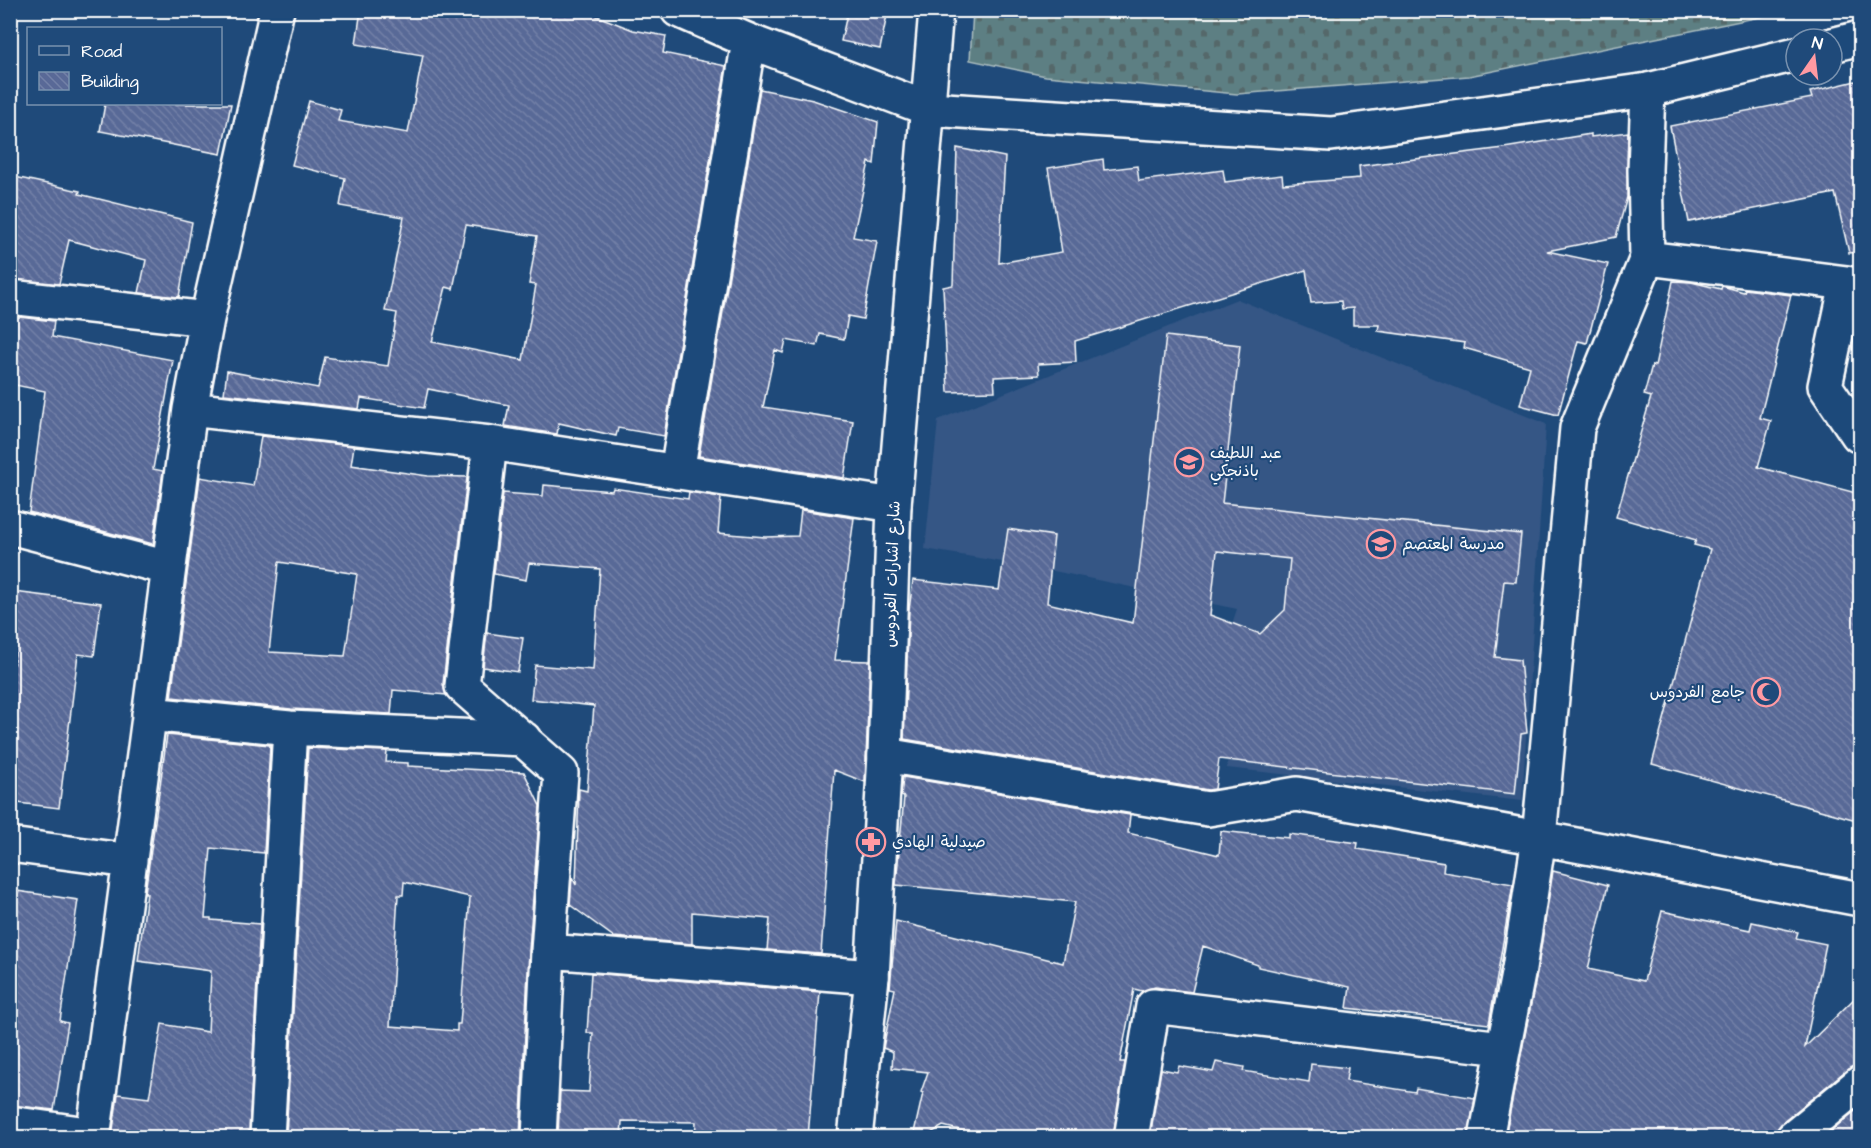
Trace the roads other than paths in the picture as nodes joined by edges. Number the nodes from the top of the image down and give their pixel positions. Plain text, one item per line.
1 (277, 10) edge
2 (678, 10) edge
3 (936, 10) edge
4 (1860, 38) edge
5 (749, 41) junction
6 (1844, 42) edge
7 (1784, 57) edge
8 (1648, 90) junction
9 (929, 109) junction
10 (1647, 258) junction
11 (10, 297) edge
12 (207, 319) junction
13 (190, 409) junction
14 (1860, 435) edge
15 (490, 443) junction
16 (677, 472) junction
17 (894, 505) junction
18 (10, 527) edge
19 (168, 568) junction
20 (149, 714) junction
21 (290, 728) junction
22 (524, 740) junction
23 (885, 755) junction
24 (1539, 838) junction
25 (10, 845) edge
26 (130, 861) junction
27 (1860, 899) edge
28 (548, 951) junction
29 (872, 977) junction
30 (1502, 1048) junction
31 (1860, 1083) edge
32 (10, 1123) edge
33 (94, 1136) edge
34 (267, 1137) edge
35 (539, 1137) edge
36 (855, 1137) edge
37 (1131, 1137) edge
38 (1486, 1137) edge
39 (1793, 1137) edge

1 - 12 street
2 - 5 street
3 - 9 street, شارع اشارات الفردوس
4 - 6 street
5 - 9 street
5 - 16 street
7 - 8 street
8 - 9 street
8 - 10 street
9 - 17 street, شارع اشارات الفردوس
10 - 14 street
10 - 24 street
11 - 12 street
12 - 13 street
13 - 15 street
13 - 19 street
15 - 16 street
15 - 22 street
16 - 17 street
17 - 23 street, شارع اشارات الفردوس
18 - 19 street
19 - 20 street
20 - 21 street
20 - 26 street
21 - 22 street
21 - 34 street
22 - 28 street
23 - 24 street
23 - 29 street, شارع اشارات الفردوس
24 - 27 street
24 - 30 street
25 - 26 street
26 - 33 street
28 - 29 street
28 - 35 street
29 - 36 street, شارع اشارات الفردوس
30 - 37 street
30 - 38 street
31 - 39 street
32 - 33 street

